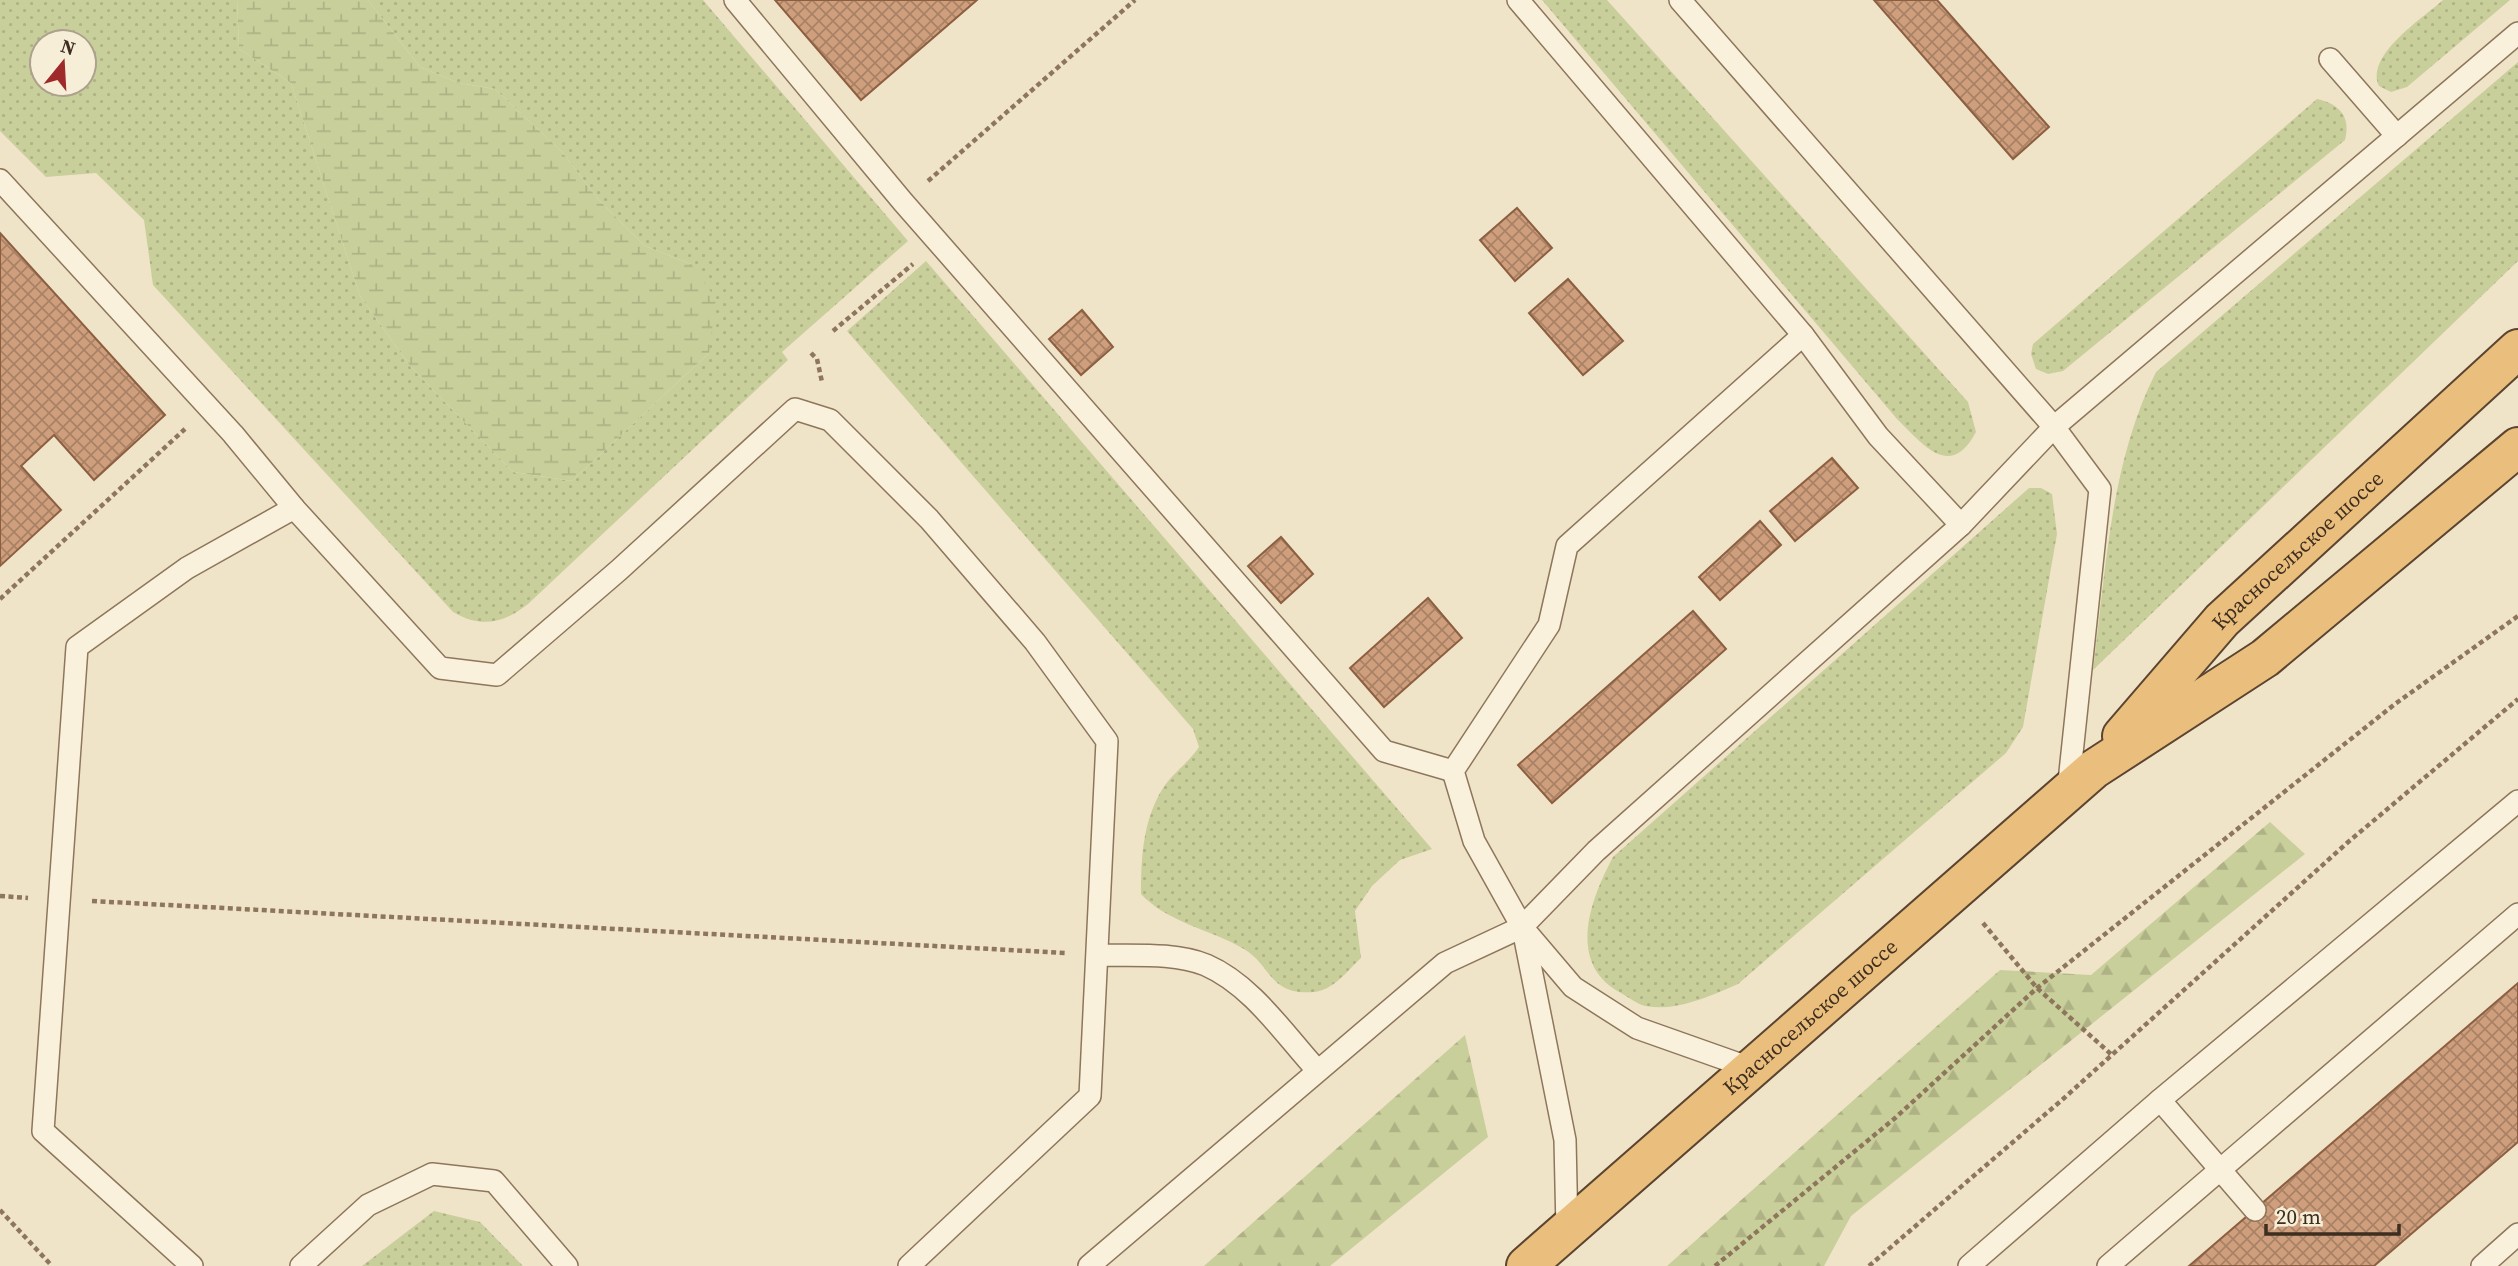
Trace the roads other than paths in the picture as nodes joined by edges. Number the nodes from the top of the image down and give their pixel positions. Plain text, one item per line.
1 (735, 0) edge
2 (1518, 0) edge
3 (1680, 0) edge
4 (2518, 33) edge
5 (2330, 59) dead end
6 (2397, 136) junction
7 (0, 180) edge
8 (1803, 335) junction
9 (2518, 349) edge
10 (2054, 427) junction
11 (2518, 447) edge
12 (294, 508) junction
13 (1961, 525) junction
14 (1453, 771) junction
15 (2081, 780) junction
16 (2518, 801) edge
17 (2518, 914) edge
18 (1522, 928) junction
19 (1098, 955) junction
20 (1753, 1069) junction
21 (1317, 1070) junction
22 (2160, 1100) junction
23 (2220, 1169) junction
24 (2255, 1210) dead end
25 (1567, 1230) junction
26 (2518, 1234) edge
27 (192, 1266) edge
28 (301, 1266) edge
29 (568, 1266) edge
30 (909, 1266) edge
31 (1089, 1266) edge
32 (1526, 1266) edge
33 (1969, 1266) edge
34 (2108, 1266) edge
35 (2482, 1266) edge

1 - 14 lane
2 - 8 lane
3 - 10 lane
4 - 6 lane
5 - 6 lane
6 - 10 lane
7 - 12 lane
8 - 13 lane
8 - 14 lane
9 - 15 highway, Красносельское шоссе
10 - 13 lane
10 - 15 lane
11 - 15 highway, Красносельское шоссе
12 - 19 lane
12 - 27 lane
13 - 18 lane
14 - 18 lane
15 - 20 highway, Красносельское шоссе
16 - 22 lane
17 - 23 lane
18 - 20 lane
18 - 21 lane
18 - 25 lane
19 - 21 lane
19 - 30 lane
20 - 25 highway, Красносельское шоссе
21 - 31 lane
22 - 23 lane
22 - 33 lane
23 - 24 lane
23 - 34 lane
25 - 32 highway, Красносельское шоссе
26 - 35 lane
28 - 29 lane

